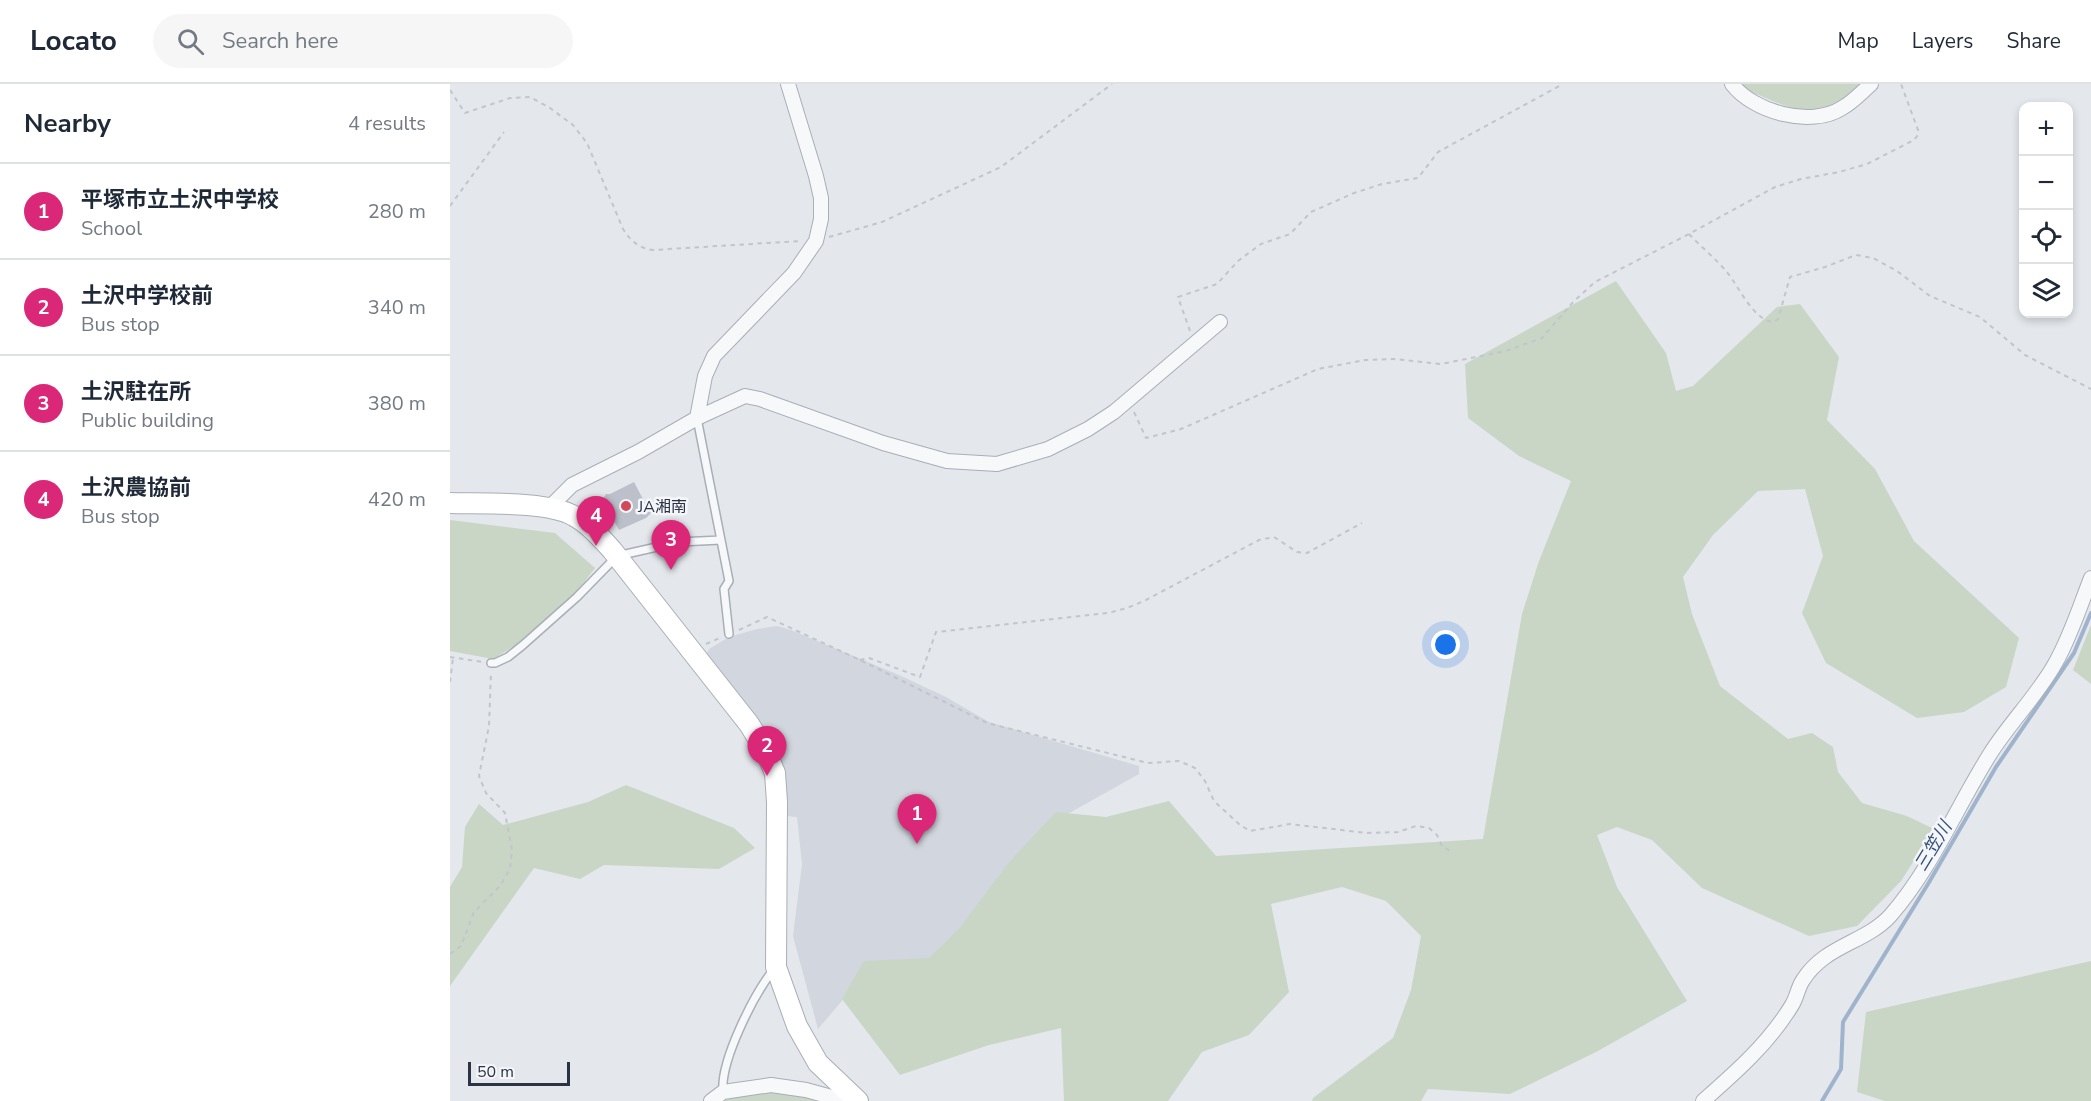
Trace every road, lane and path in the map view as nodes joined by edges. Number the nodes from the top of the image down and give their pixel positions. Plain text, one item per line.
1 (788, 84) edge
2 (1112, 84) edge
3 (1563, 84) edge
4 (1732, 84) edge
5 (1871, 84) edge
6 (1901, 84) edge
7 (450, 90) edge
8 (504, 132) dead end
9 (450, 206) edge
10 (1689, 234) junction
11 (816, 240) junction
12 (1220, 322) dead end
13 (1194, 342) junction
14 (2091, 389) edge
15 (1128, 398) junction
16 (697, 418) junction
17 (450, 503) edge
18 (550, 507) junction
19 (1362, 523) dead end
20 (721, 540) junction
21 (617, 556) junction
22 (2091, 578) edge
23 (729, 634) junction
24 (693, 650) junction
25 (452, 657) edge
26 (860, 660) junction
27 (491, 663) junction
28 (450, 682) edge
29 (1453, 853) dead end
30 (450, 954) edge
31 (776, 967) junction
32 (723, 1092) junction
33 (855, 1098) edge
34 (711, 1101) edge
35 (1703, 1101) edge

1 - 11 street
2 - 11 path
3 - 13 path
4 - 5 street
6 - 10 path
7 - 11 path
8 - 9 path
10 - 14 path
10 - 15 path
11 - 16 street
12 - 13 street
13 - 15 street
15 - 16 street
16 - 18 street
16 - 20 lane
17 - 18 street
18 - 21 street
19 - 26 path
20 - 21 lane
20 - 23 lane
21 - 24 street
21 - 27 lane
22 - 35 street
23 - 24 path
23 - 26 path
24 - 31 street
25 - 27 path
25 - 28 path
26 - 29 path
27 - 30 path
31 - 32 lane
31 - 33 street
32 - 33 street
32 - 34 street

